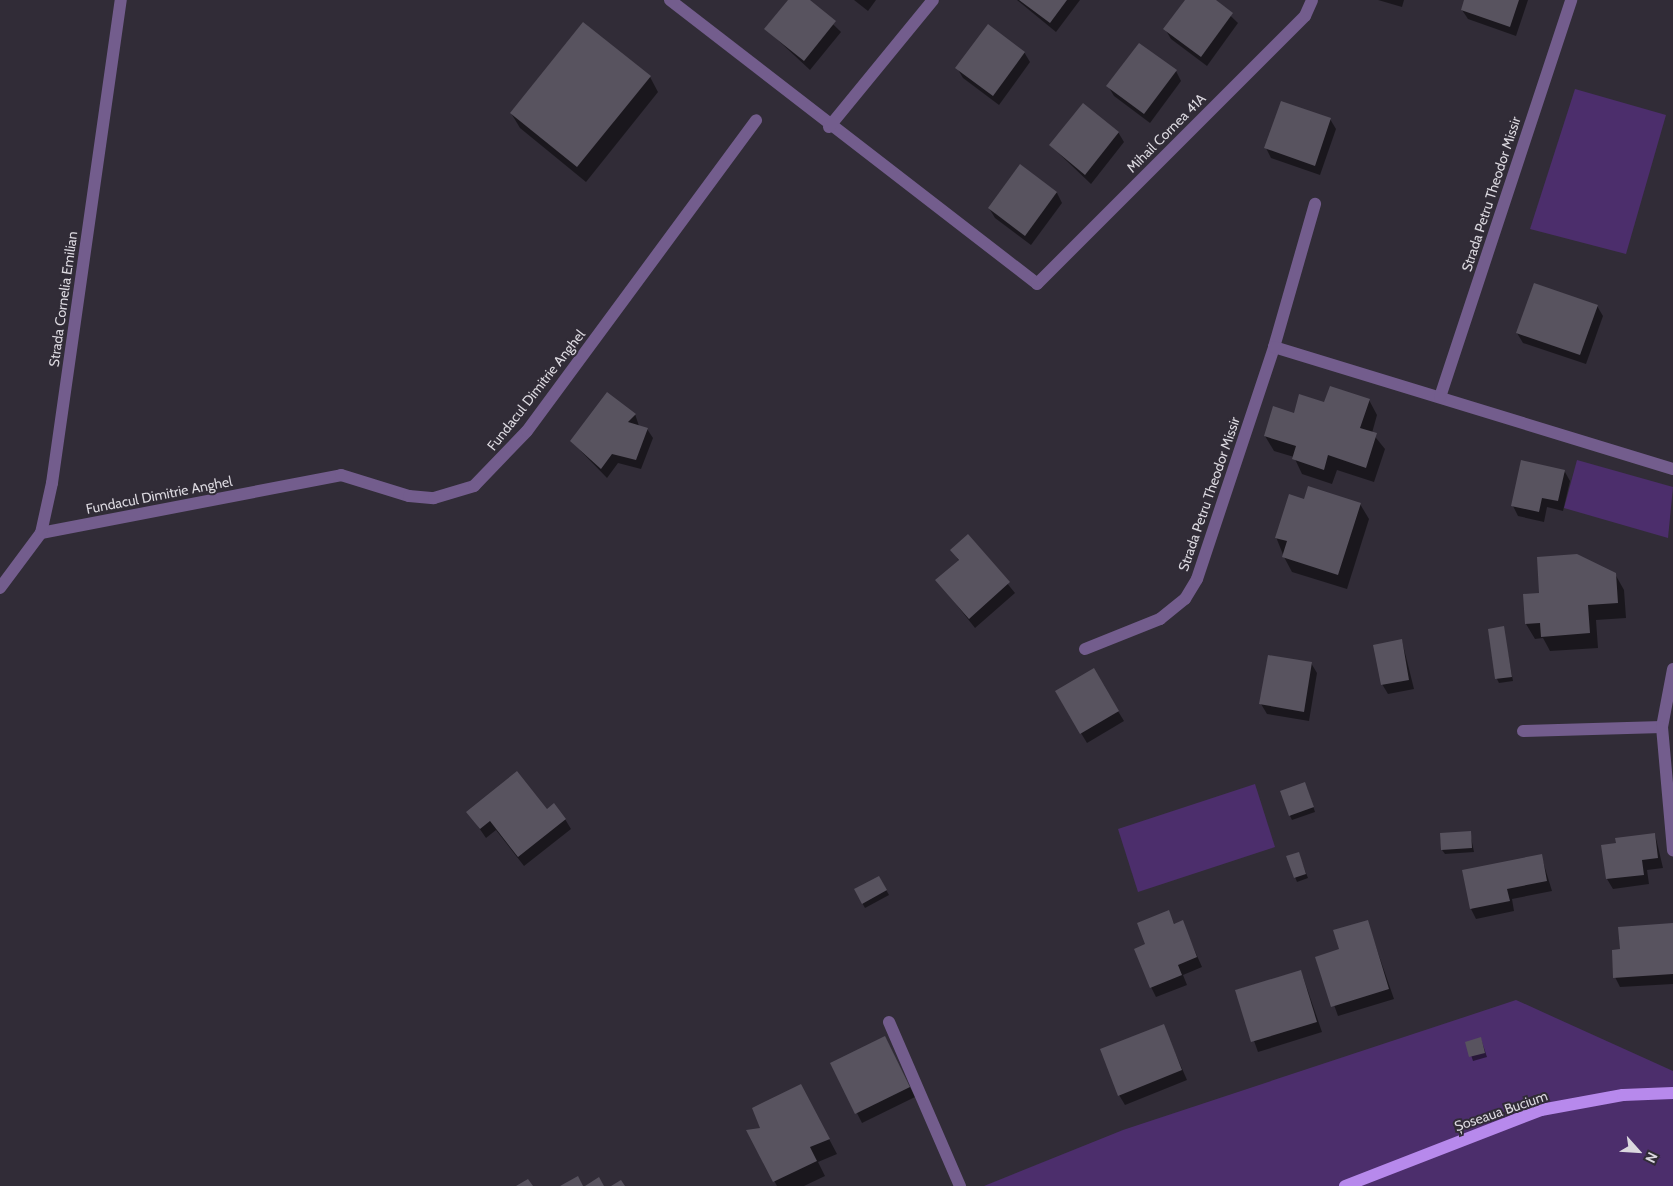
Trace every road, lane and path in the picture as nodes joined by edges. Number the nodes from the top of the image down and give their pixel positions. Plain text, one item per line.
1 (121, 0) edge
2 (670, 0) edge
3 (933, 0) edge
4 (1312, 0) edge
5 (1570, 0) edge
6 (756, 120) dead end
7 (829, 127) junction
8 (1315, 204) dead end
9 (1274, 347) junction
10 (1440, 397) junction
11 (1673, 469) edge
12 (41, 533) junction
13 (0, 588) edge
14 (1085, 649) dead end
15 (1673, 668) edge
16 (1662, 727) junction
17 (1524, 731) dead end
18 (1673, 851) edge
19 (889, 1022) dead end
20 (1673, 1093) edge
21 (960, 1186) edge
22 (1345, 1186) edge

1 - 12 street, Strada Cornelia Emilian
2 - 7 street
3 - 7 street
4 - 7 street, Mihail Cornea 41A
5 - 10 street, Strada Petru Theodor Missir
6 - 12 street, Fundacul Dimitrie Anghel
8 - 9 street, Strada Petru Theodor Missir
9 - 10 street
9 - 14 street, Strada Petru Theodor Missir
10 - 11 street
12 - 13 street, Strada Cornelia Emilian
15 - 16 street
16 - 17 street
16 - 18 street
19 - 21 street
20 - 22 main road, Șoseaua Bucium

